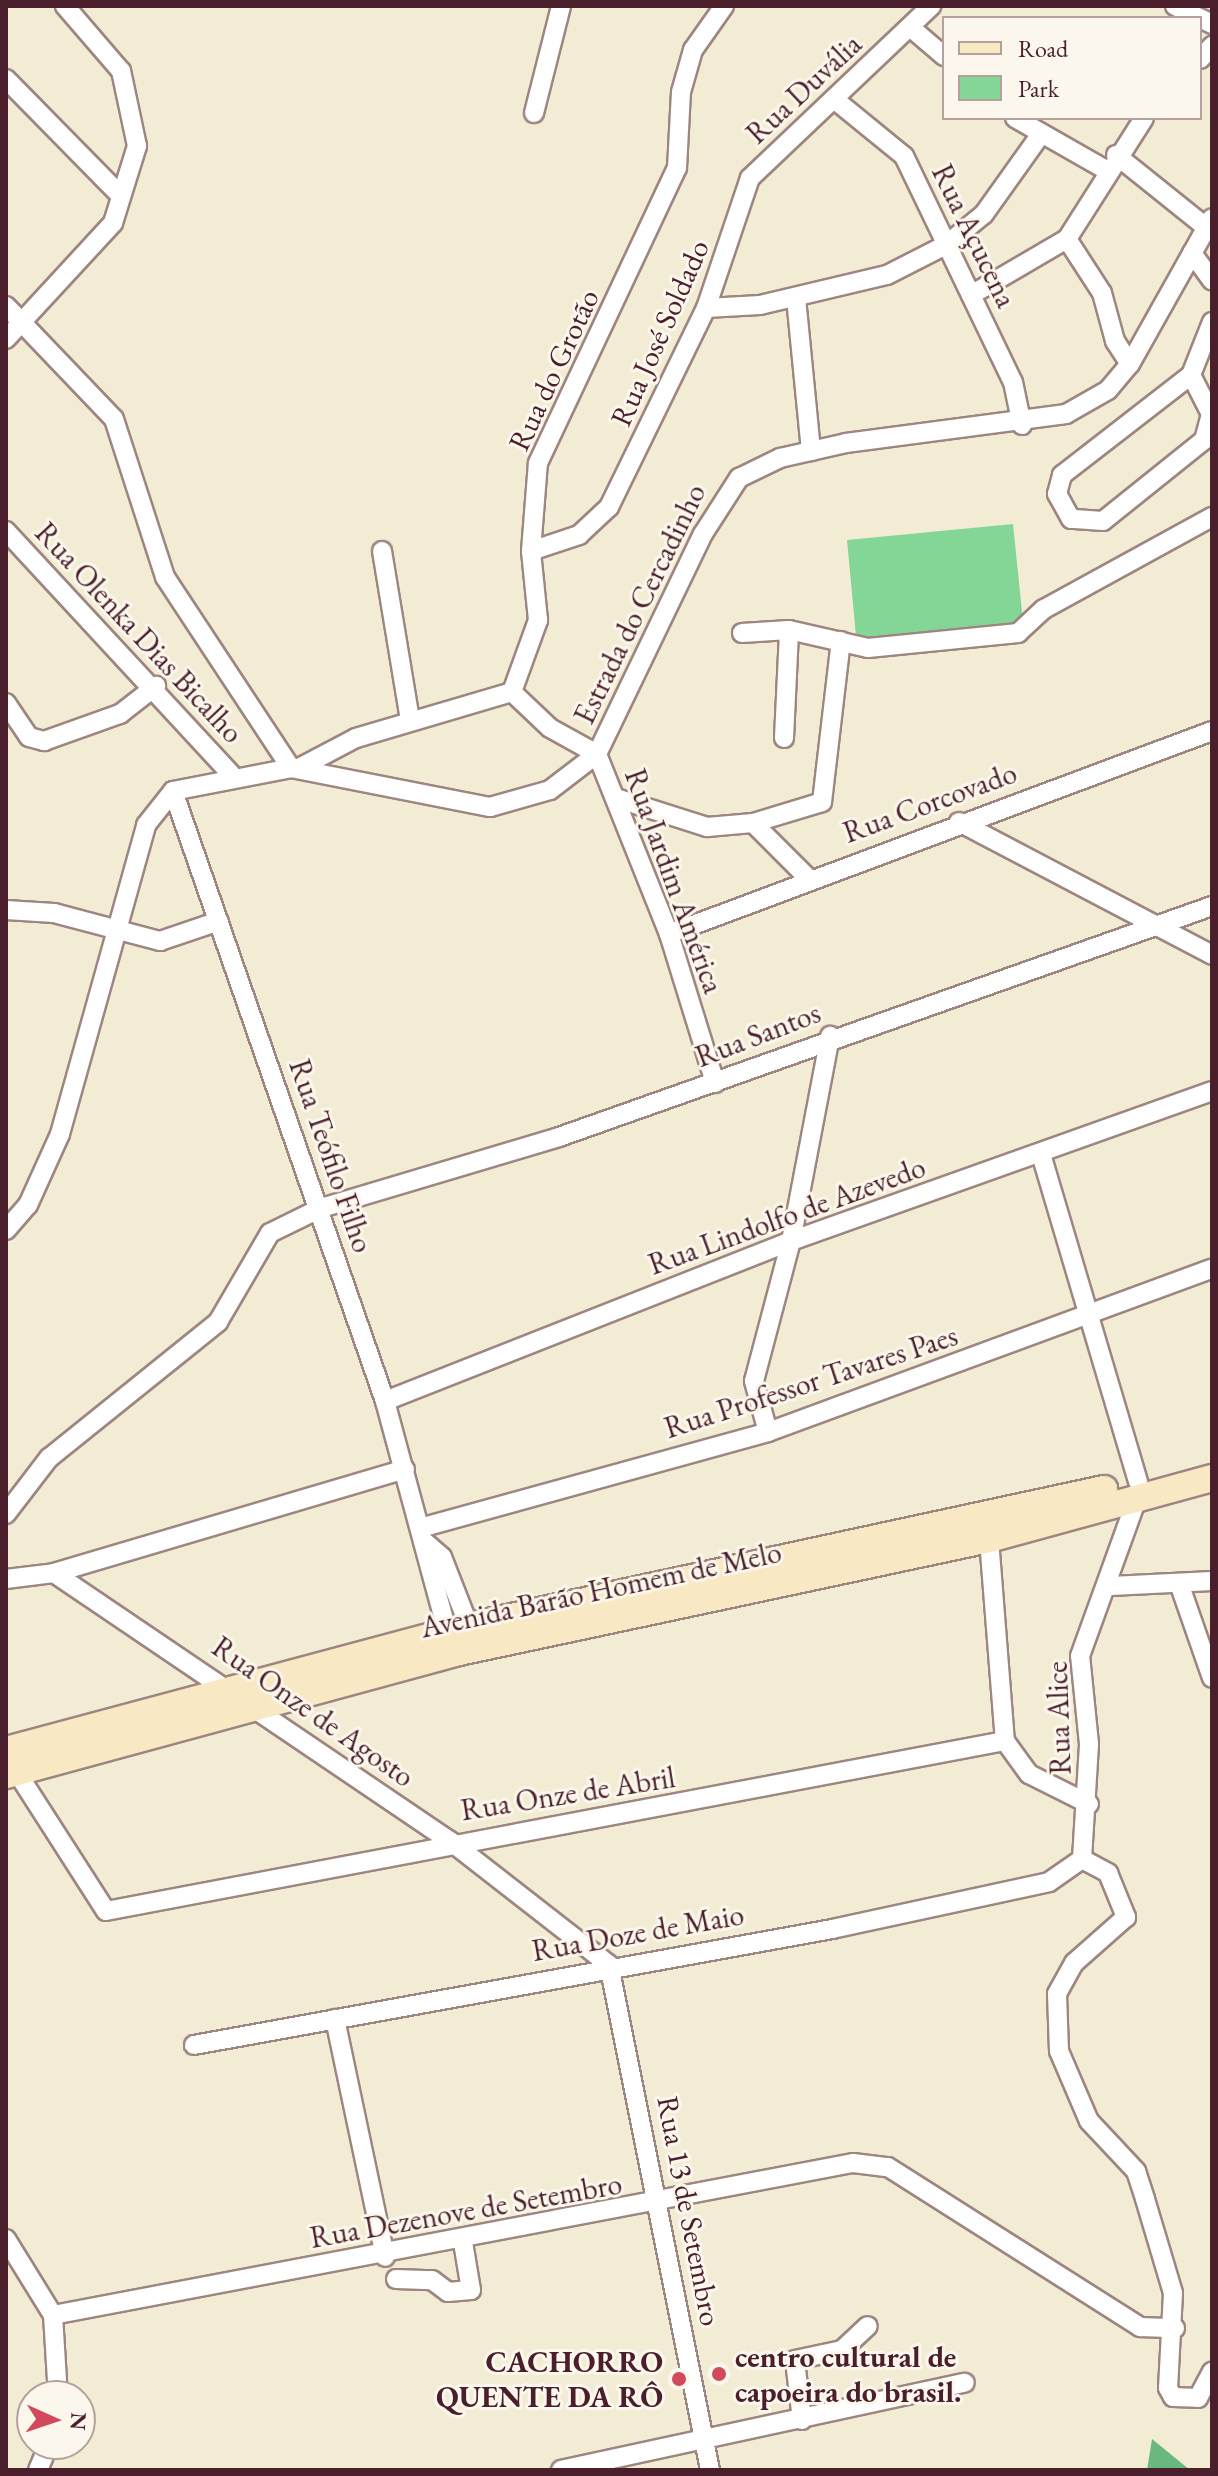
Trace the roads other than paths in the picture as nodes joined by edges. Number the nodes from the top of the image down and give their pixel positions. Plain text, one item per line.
1 (65, 6) edge
2 (561, 6) edge
3 (724, 6) edge
4 (931, 6) edge
5 (910, 27) junction
6 (942, 54) edge
7 (6, 79) edge
8 (834, 99) junction
9 (534, 113) dead end
10 (1018, 120) edge
11 (1143, 120) edge
12 (1039, 137) junction
13 (1112, 163) junction
14 (750, 178) joint
15 (117, 192) junction
16 (1209, 223) edge
17 (1067, 239) junction
18 (946, 245) junction
19 (1192, 253) junction
20 (1212, 281) edge
21 (971, 295) junction
22 (796, 298) junction
23 (6, 306) edge
24 (706, 308) junction
25 (1212, 322) edge
26 (22, 323) junction
27 (6, 339) edge
28 (1130, 364) junction
29 (1191, 375) junction
30 (1022, 425) junction
31 (811, 451) junction
32 (1212, 517) edge
33 (6, 531) edge
34 (382, 551) dead end
35 (531, 551) junction
36 (789, 630) junction
37 (742, 633) dead end
38 (841, 641) junction
39 (156, 686) junction
40 (512, 692) junction
41 (6, 703) edge
42 (410, 720) junction
43 (1212, 731) edge
44 (784, 738) dead end
45 (597, 754) junction
46 (295, 768) junction
47 (231, 774) junction
48 (173, 791) junction
49 (616, 798) junction
50 (959, 822) junction
51 (753, 823) junction
52 (808, 878) junction
53 (1212, 906) edge
54 (6, 910) edge
55 (219, 921) junction
56 (1156, 925) junction
57 (115, 928) junction
58 (669, 934) junction
59 (1212, 955) edge
60 (830, 1036) junction
61 (715, 1083) junction
62 (1212, 1091) edge
63 (1041, 1154) junction
64 (321, 1208) junction
65 (6, 1230) edge
66 (791, 1241) junction
67 (1212, 1269) edge
68 (1094, 1315) junction
69 (385, 1401) junction
70 (768, 1432) junction
71 (1212, 1459) edge
72 (405, 1469) junction
73 (1212, 1478) edge
74 (1138, 1489) junction
75 (6, 1514) edge
76 (423, 1535) junction
77 (989, 1539) junction
78 (54, 1573) junction
79 (6, 1579) edge
80 (1212, 1581) edge
81 (1111, 1586) junction
82 (1180, 1586) junction
83 (456, 1629) junction
84 (485, 1647) junction
85 (1212, 1678) edge
86 (229, 1687) junction
87 (252, 1704) junction
88 (1005, 1741) junction
89 (9, 1765) edge
90 (1089, 1804) junction
91 (450, 1841) junction
92 (1082, 1859) junction
93 (609, 1965) junction
94 (335, 2019) junction
95 (194, 2045) dead end
96 (662, 2204) junction
97 (6, 2239) edge
98 (463, 2242) junction
99 (385, 2257) junction
100 (396, 2279) dead end
101 (53, 2315) junction
102 (868, 2326) dead end
103 (1175, 2328) junction
104 (1212, 2372) edge
105 (57, 2380) edge
106 (965, 2383) dead end
107 (802, 2420) junction
108 (705, 2441) junction
109 (561, 2470) edge
110 (710, 2470) edge

1 - 15 street
2 - 9 street
3 - 35 street, Rua do Grotão
4 - 5 street, Rua Duvália
5 - 6 street
5 - 8 street, Rua Duvália
7 - 15 street
8 - 14 street, Rua Duvália
8 - 18 street, Rua Açucena
10 - 12 street
11 - 13 street
12 - 13 street
12 - 18 street
13 - 16 street
13 - 17 street
14 - 24 street, Rua José Soldado
15 - 26 street
16 - 19 street, Estrada do Cercadinho
17 - 21 street
17 - 28 street
18 - 21 street, Rua Açucena
18 - 22 street
19 - 20 street
19 - 28 street, Estrada do Cercadinho
21 - 30 street, Rua Açucena
22 - 24 street
22 - 31 street
23 - 26 street
24 - 35 street, Rua José Soldado
25 - 29 street
26 - 27 street
26 - 46 street
28 - 30 street, Estrada do Cercadinho
29 - 29 street
30 - 31 street, Estrada do Cercadinho
31 - 45 street, Estrada do Cercadinho
32 - 38 street
33 - 39 street, Rua Olenka Dias Bicalho
34 - 42 street
35 - 40 street, Rua do Grotão
36 - 37 street
36 - 38 street
36 - 44 street
38 - 51 street
39 - 41 street
39 - 47 street, Rua Olenka Dias Bicalho
40 - 42 street
40 - 45 street, Rua Jardim América
42 - 46 street
43 - 50 street, Rua Corcovado
45 - 46 street, Estrada do Cercadinho
45 - 49 street, Rua Jardim América
46 - 47 street, Estrada do Cercadinho
47 - 48 street, Estrada do Cercadinho
48 - 55 street, Rua Teófilo Filho
48 - 57 street
49 - 51 street
49 - 58 street, Rua Jardim América
50 - 52 street, Rua Corcovado
50 - 56 street
51 - 52 street
52 - 58 street, Rua Corcovado
53 - 56 street, Rua Santos
54 - 57 street
55 - 57 street
55 - 64 street, Rua Teófilo Filho
56 - 59 street
56 - 60 street, Rua Santos
57 - 65 street
58 - 61 street, Rua Jardim América
60 - 61 street, Rua Santos
60 - 66 street
61 - 64 street, Rua Santos
62 - 63 street, Rua Lindolfo de Azevedo
63 - 66 street, Rua Lindolfo de Azevedo
63 - 68 street
64 - 69 street, Rua Teófilo Filho
64 - 75 street, Rua Santos
66 - 69 street, Rua Lindolfo de Azevedo
66 - 70 street
67 - 68 street, Rua Professor Tavares Paes
68 - 70 street, Rua Professor Tavares Paes
68 - 74 street
69 - 72 street, Rua Teófilo Filho
70 - 76 street, Rua Professor Tavares Paes
71 - 74 main road, Avenida Barão Homem de Melo
72 - 76 street, Rua Teófilo Filho
72 - 78 street
73 - 74 main road, Avenida Barão Homem de Melo
74 - 77 main road, Avenida Barão Homem de Melo
74 - 81 street, Rua Alice
74 - 83 main road, Avenida Barão Homem de Melo
76 - 83 street, Rua Teófilo Filho
77 - 84 main road, Avenida Barão Homem de Melo
77 - 88 street
78 - 79 street
78 - 86 street, Rua Onze de Agosto
80 - 82 street
81 - 82 street
81 - 90 street, Rua Alice
82 - 85 street
83 - 84 street
83 - 86 main road, Avenida Barão Homem de Melo
84 - 87 main road, Avenida Barão Homem de Melo
86 - 87 street, Rua Onze de Agosto
86 - 89 main road, Avenida Barão Homem de Melo
87 - 89 main road, Avenida Barão Homem de Melo
87 - 91 street, Rua Onze de Agosto
88 - 90 street
88 - 91 street, Rua Onze de Abril
89 - 91 street, Rua Onze de Abril
90 - 92 street, Rua Alice
91 - 93 street, Rua Onze de Agosto
92 - 93 street, Rua Doze de Maio
92 - 103 street
93 - 94 street, Rua Doze de Maio
93 - 96 street, Rua 13 de Setembro
94 - 95 street, Rua Doze de Maio
94 - 99 street
96 - 98 street, Rua Dezenove de Setembro
96 - 103 street, Rua Dezenove de Setembro
96 - 108 street, Rua 13 de Setembro
97 - 101 street
98 - 99 street, Rua Dezenove de Setembro
98 - 100 street
99 - 101 street, Rua Dezenove de Setembro
101 - 105 street
102 - 107 street
103 - 104 street
106 - 107 street
107 - 108 street
108 - 109 street
108 - 110 street, Rua 13 de Setembro

